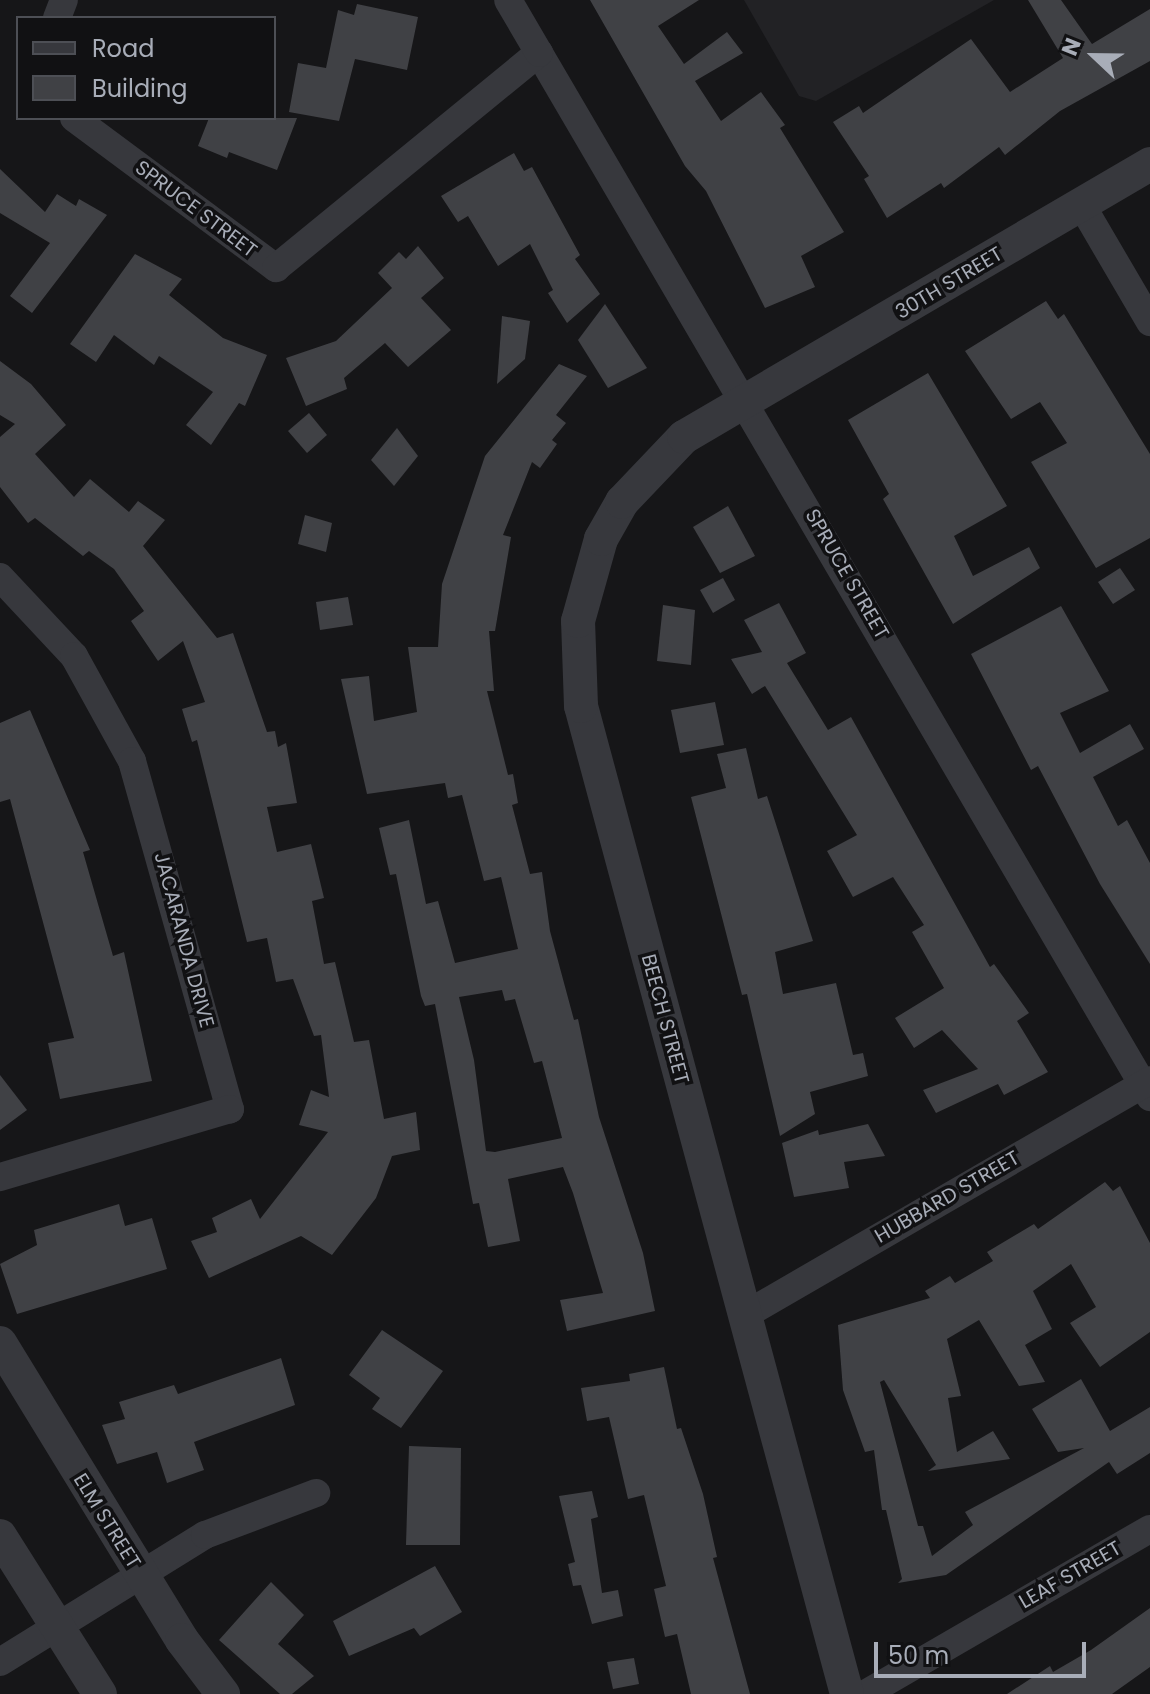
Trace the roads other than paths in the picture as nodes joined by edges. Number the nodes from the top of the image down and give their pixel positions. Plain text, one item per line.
1 (508, 0) edge
2 (539, 53) junction
3 (77, 120) edge
4 (1150, 164) edge
5 (1081, 204) junction
6 (1150, 322) edge
7 (745, 399) junction
8 (0, 577) edge
9 (1147, 1087) edge
10 (0, 1177) edge
11 (745, 1315) junction
12 (0, 1343) edge
13 (316, 1493) dead end
14 (1150, 1529) edge
15 (0, 1536) edge
16 (140, 1575) junction
17 (58, 1626) junction
18 (0, 1662) edge
19 (100, 1694) edge
20 (223, 1694) edge
21 (847, 1694) edge
22 (865, 1694) edge

1 - 2 street, SPRUCE STREET
2 - 3 street, SPRUCE STREET
2 - 7 street, SPRUCE STREET
4 - 5 street, 30TH STREET
5 - 6 street
5 - 7 street, 30TH STREET
7 - 9 street, SPRUCE STREET
7 - 11 street, BEECH STREET
8 - 10 street, JACARANDA DRIVE
9 - 11 street, HUBBARD STREET
11 - 21 street, BEECH STREET
12 - 16 street, ELM STREET
13 - 16 street
14 - 22 street, LEAF STREET
15 - 17 street
16 - 17 street
16 - 20 street, ELM STREET
17 - 18 street
17 - 19 street

